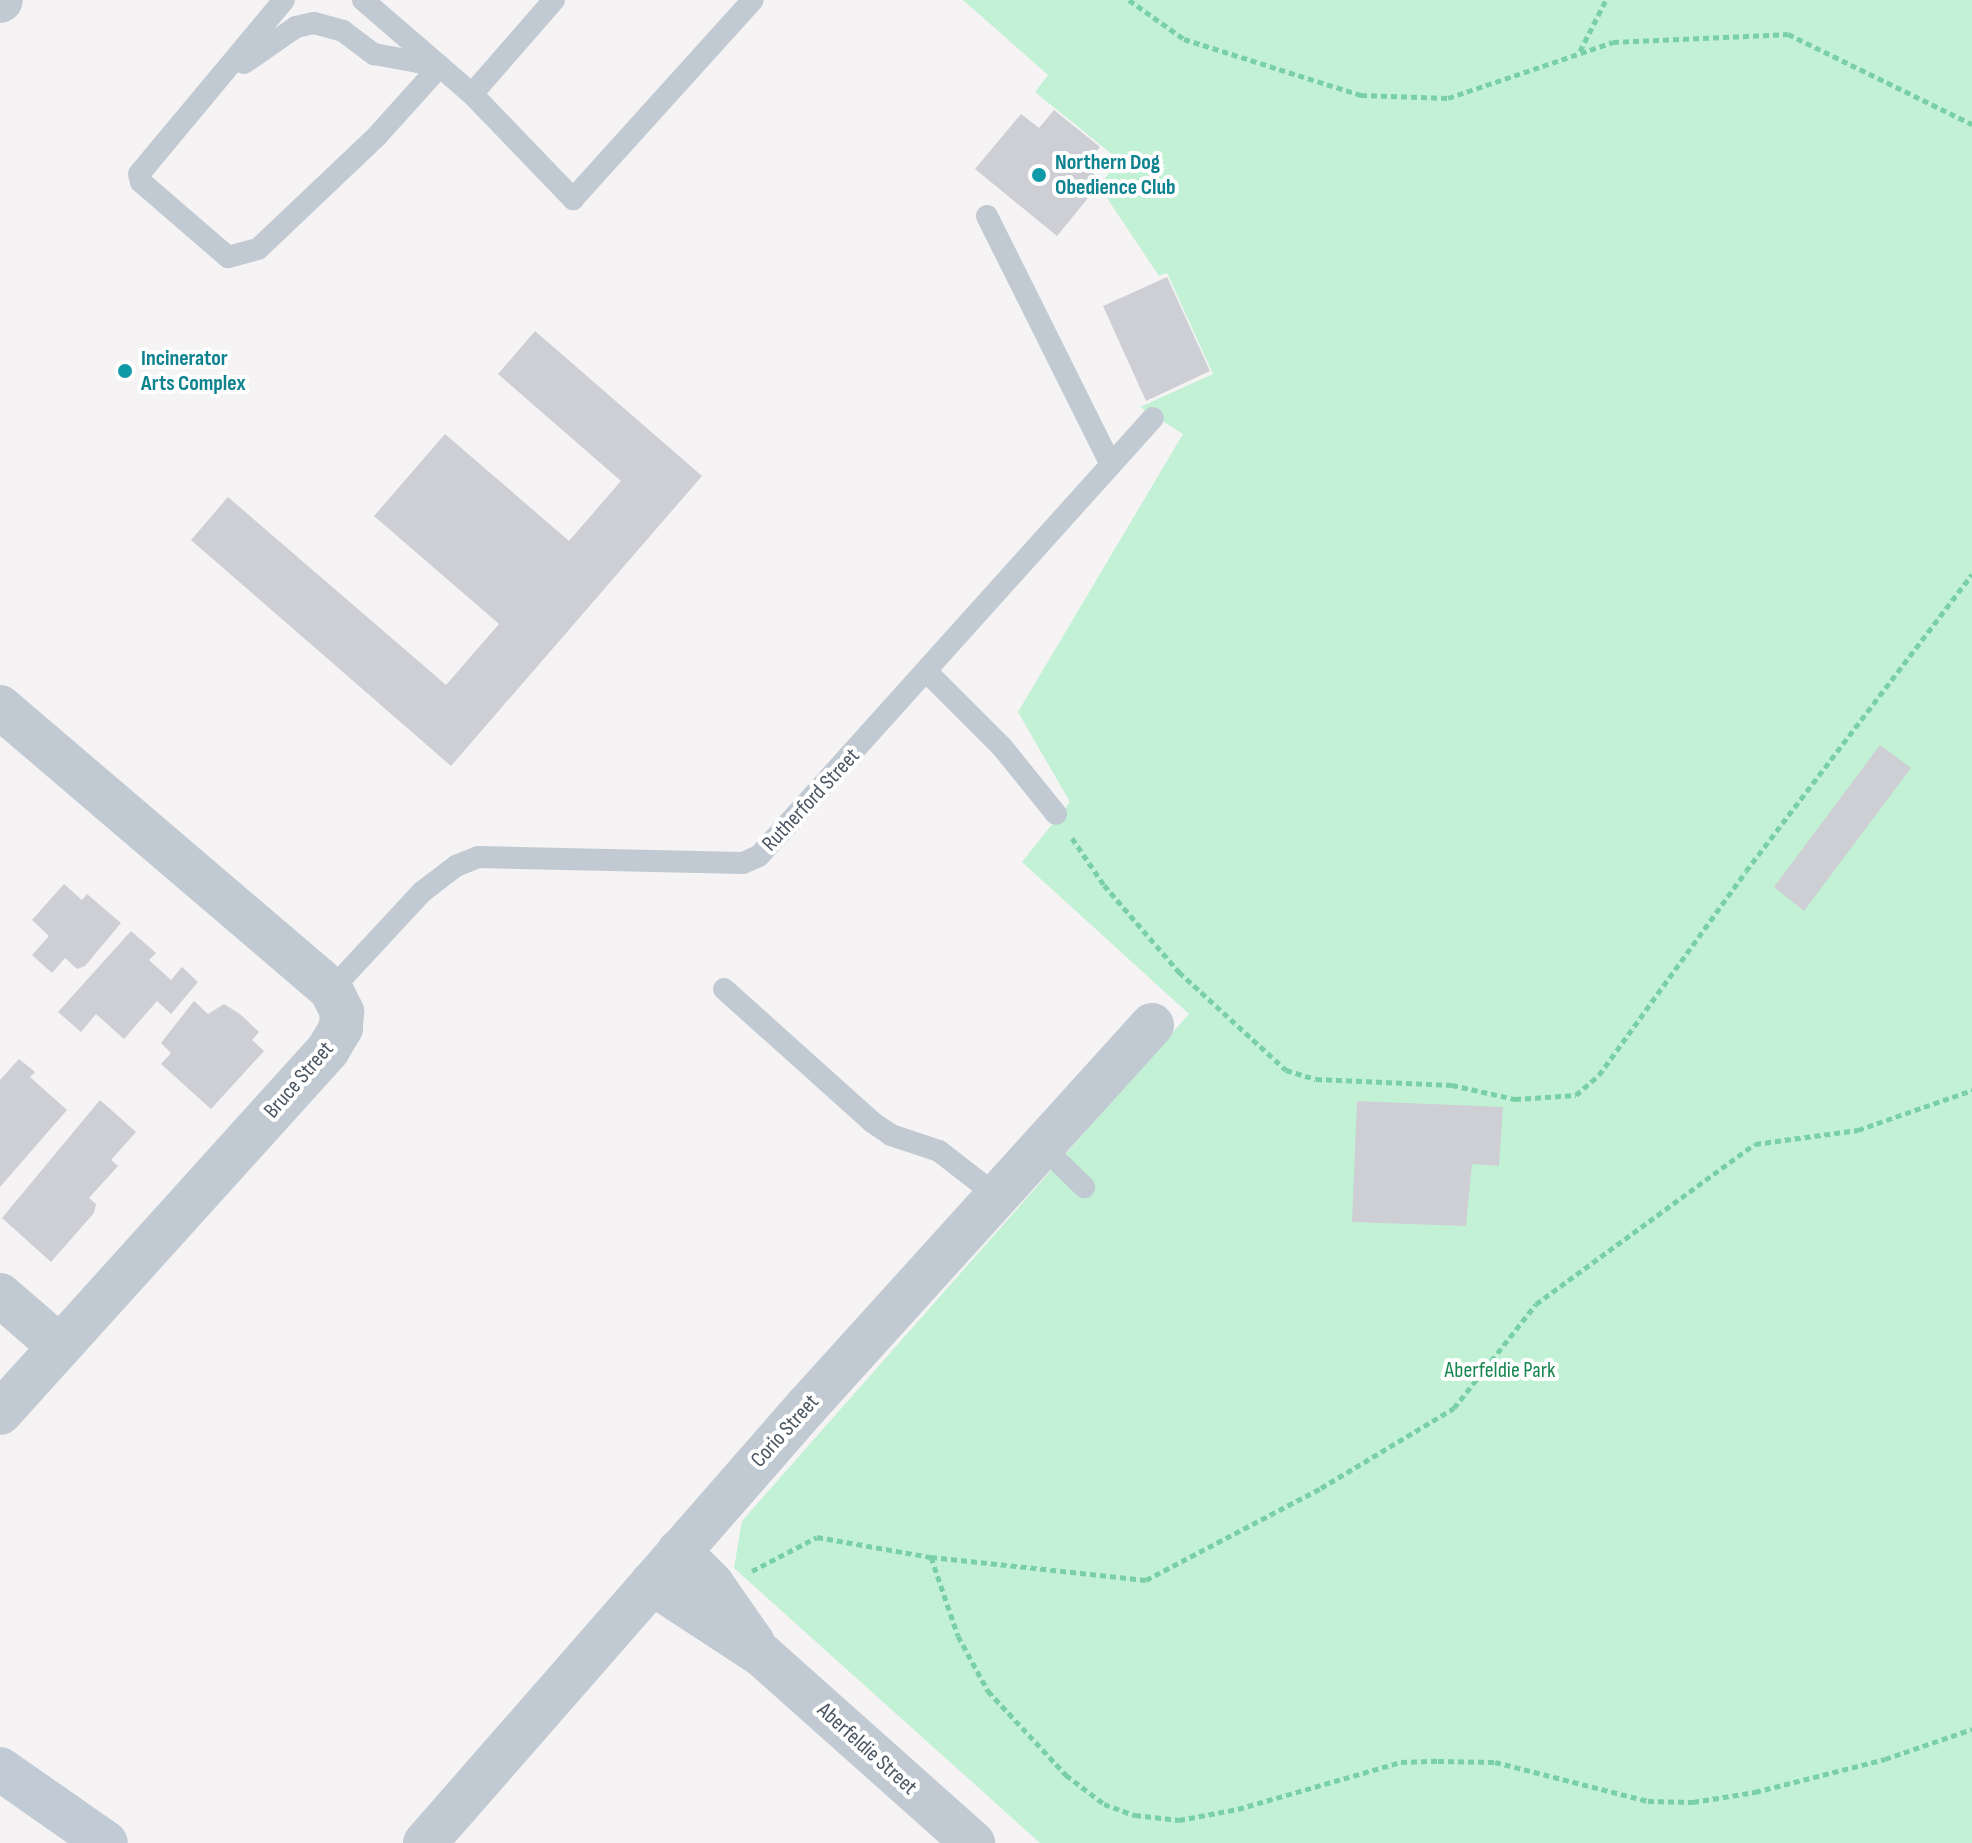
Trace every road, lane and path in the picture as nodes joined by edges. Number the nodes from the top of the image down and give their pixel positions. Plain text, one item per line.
1 (284, 0) edge
2 (363, 0) edge
3 (554, 0) edge
4 (753, 0) edge
5 (1129, 0) edge
6 (1606, 0) edge
7 (1579, 52) junction
8 (440, 66) junction
9 (472, 94) junction
10 (204, 99) junction
11 (1972, 124) edge
12 (987, 216) dead end
13 (1153, 418) dead end
14 (1111, 465) junction
15 (1972, 574) edge
16 (927, 672) junction
17 (0, 707) edge
18 (1056, 814) joint
19 (724, 989) dead end
20 (331, 990) junction
21 (1152, 1025) dead end
22 (1972, 1090) edge
23 (1042, 1146) junction
24 (1084, 1187) dead end
25 (997, 1196) junction
26 (0, 1295) edge
27 (60, 1347) junction
28 (0, 1413) edge
29 (931, 1557) junction
30 (666, 1567) junction
31 (712, 1584) junction
32 (762, 1655) junction
33 (1972, 1729) edge
34 (0, 1769) edge
35 (106, 1843) edge
36 (425, 1843) edge
37 (973, 1843) edge

1 - 10 lane
2 - 8 lane
3 - 9 lane
4 - 9 lane
5 - 7 path
6 - 7 path
7 - 11 path
8 - 9 lane
8 - 10 lane
8 - 10 lane
12 - 14 lane
13 - 14 lane, Rutherford Street
14 - 16 lane, Rutherford Street
15 - 18 path
16 - 18 lane
16 - 20 lane, Rutherford Street
17 - 20 street
19 - 25 lane
20 - 27 street, Bruce Street
21 - 23 street, Corio Street
22 - 29 path
23 - 24 lane
23 - 25 street, Corio Street
25 - 30 street, Corio Street
26 - 27 street
27 - 28 street, Bruce Street
29 - 31 path
29 - 33 path
30 - 31 street, Aberfeldie Street
30 - 32 street, Aberfeldie Street
30 - 36 street, Corio Street
31 - 32 street, Aberfeldie Street
32 - 37 street, Aberfeldie Street
34 - 35 main road

